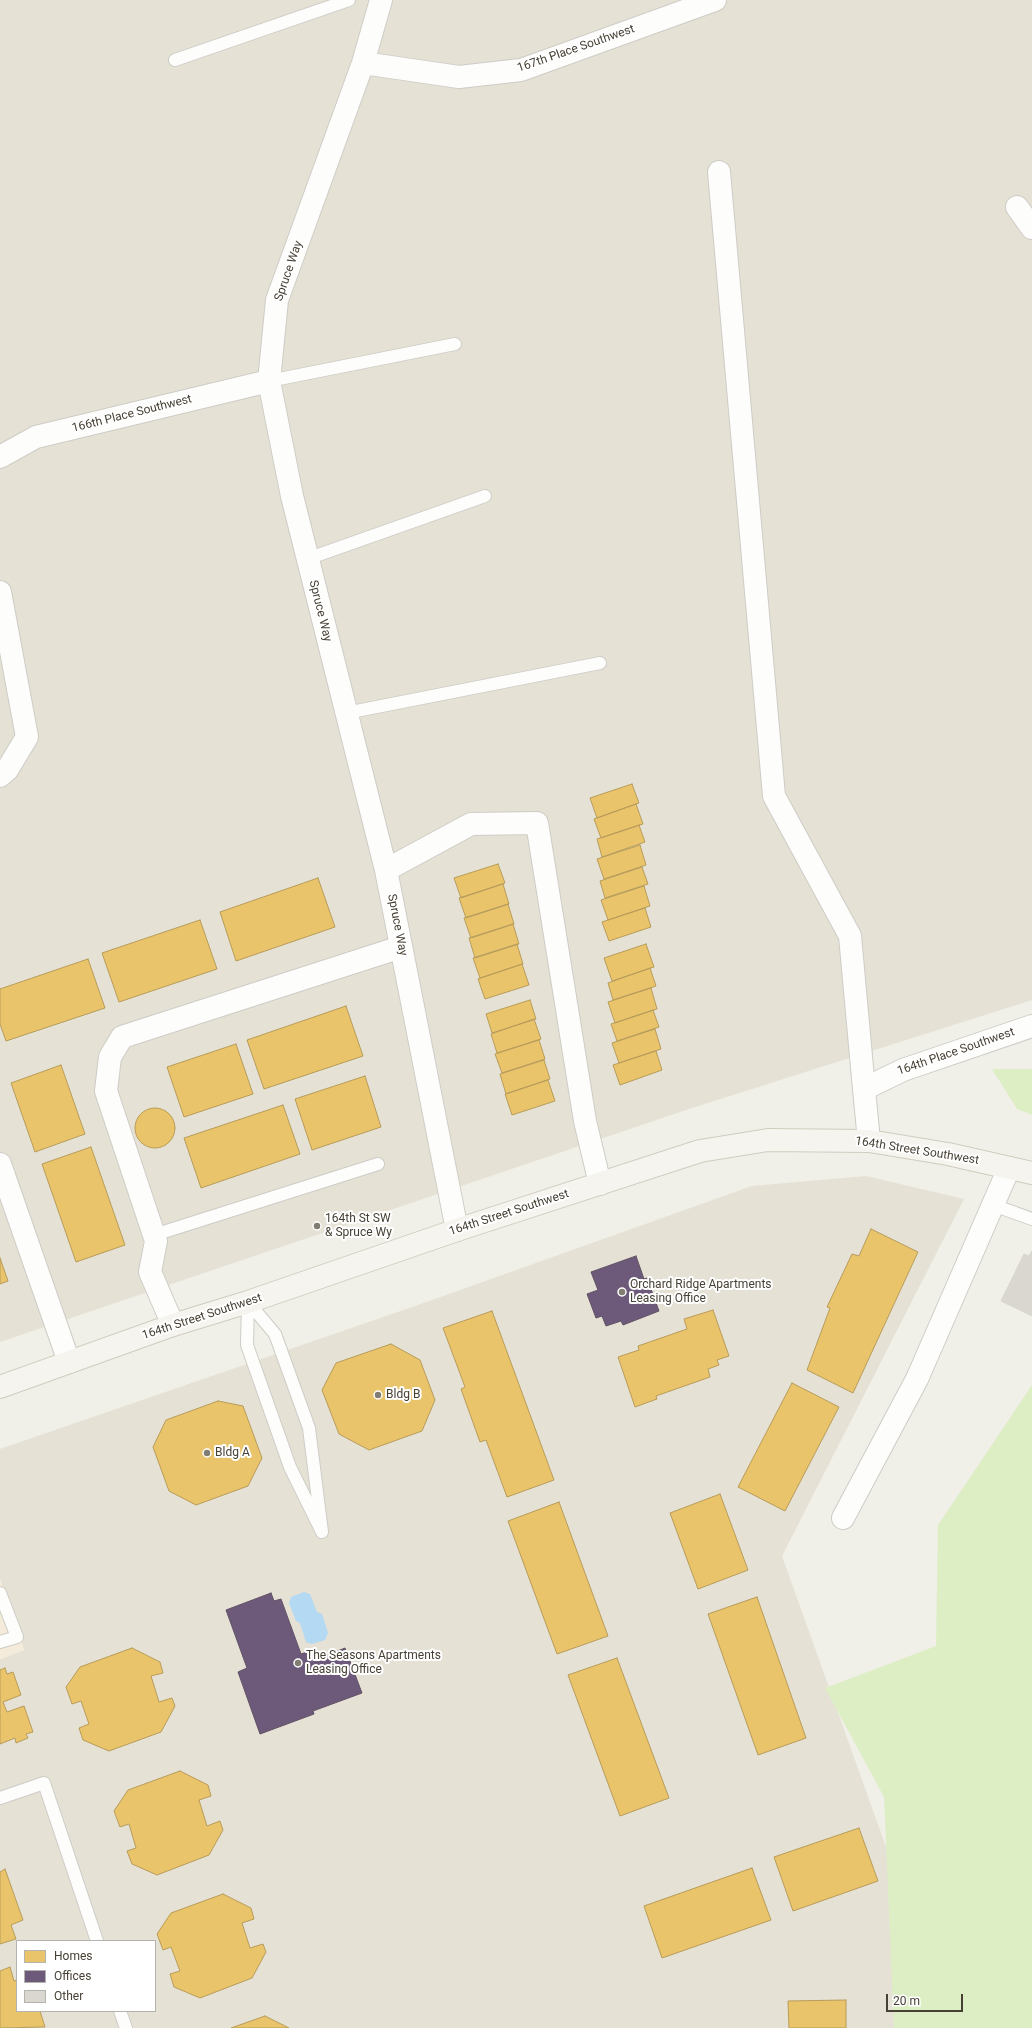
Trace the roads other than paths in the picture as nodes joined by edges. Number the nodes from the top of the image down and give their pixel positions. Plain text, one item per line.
1 (349, 0) edge
2 (381, 0) edge
3 (714, 0) edge
4 (175, 60) dead end
5 (363, 63) junction
6 (719, 172) dead end
7 (1017, 207) dead end
8 (1032, 228) edge
9 (455, 344) dead end
10 (269, 381) junction
11 (0, 457) edge
12 (485, 496) dead end
13 (308, 559) junction
14 (0, 592) edge
15 (600, 662) dead end
16 (346, 713) junction
17 (0, 776) edge
18 (386, 870) junction
19 (401, 947) junction
20 (1032, 1026) edge
21 (864, 1089) junction
22 (869, 1141) junction
23 (0, 1164) edge
24 (378, 1164) dead end
25 (1009, 1168) junction
26 (1032, 1173) edge
27 (600, 1184) junction
28 (993, 1205) junction
29 (1032, 1219) edge
30 (458, 1230) junction
31 (154, 1235) junction
32 (248, 1302) junction
33 (173, 1325) junction
34 (69, 1362) junction
35 (0, 1387) edge
36 (843, 1518) dead end
37 (0, 1593) edge
38 (0, 1642) edge
39 (0, 1798) edge
40 (97, 1940) edge
41 (120, 2012) edge
42 (126, 2028) edge

1 - 4 lane
2 - 5 street, Spruce Way
3 - 5 street, 167th Place Southwest
5 - 10 street, Spruce Way
6 - 21 street
7 - 8 street
9 - 10 lane
10 - 11 street, 166th Place Southwest
10 - 13 street, Spruce Way
12 - 13 lane
13 - 16 street, Spruce Way
14 - 17 street
15 - 16 lane
16 - 18 street, Spruce Way
18 - 19 street, Spruce Way
18 - 27 street
19 - 30 street, Spruce Way
19 - 31 street
20 - 21 street, 164th Place Southwest
21 - 22 street
22 - 25 main road, 164th Street Southwest
22 - 27 main road, 164th Street Southwest
23 - 34 street
24 - 31 lane
25 - 26 main road, 164th Street Southwest
25 - 28 street
27 - 30 main road, 164th Street Southwest
28 - 29 lane
28 - 36 street
30 - 32 main road, 164th Street Southwest
31 - 33 street
32 - 32 lane
32 - 33 main road, 164th Street Southwest
33 - 34 main road, 164th Street Southwest
34 - 35 main road, 164th Street Southwest
37 - 38 lane
39 - 40 lane
41 - 42 lane

